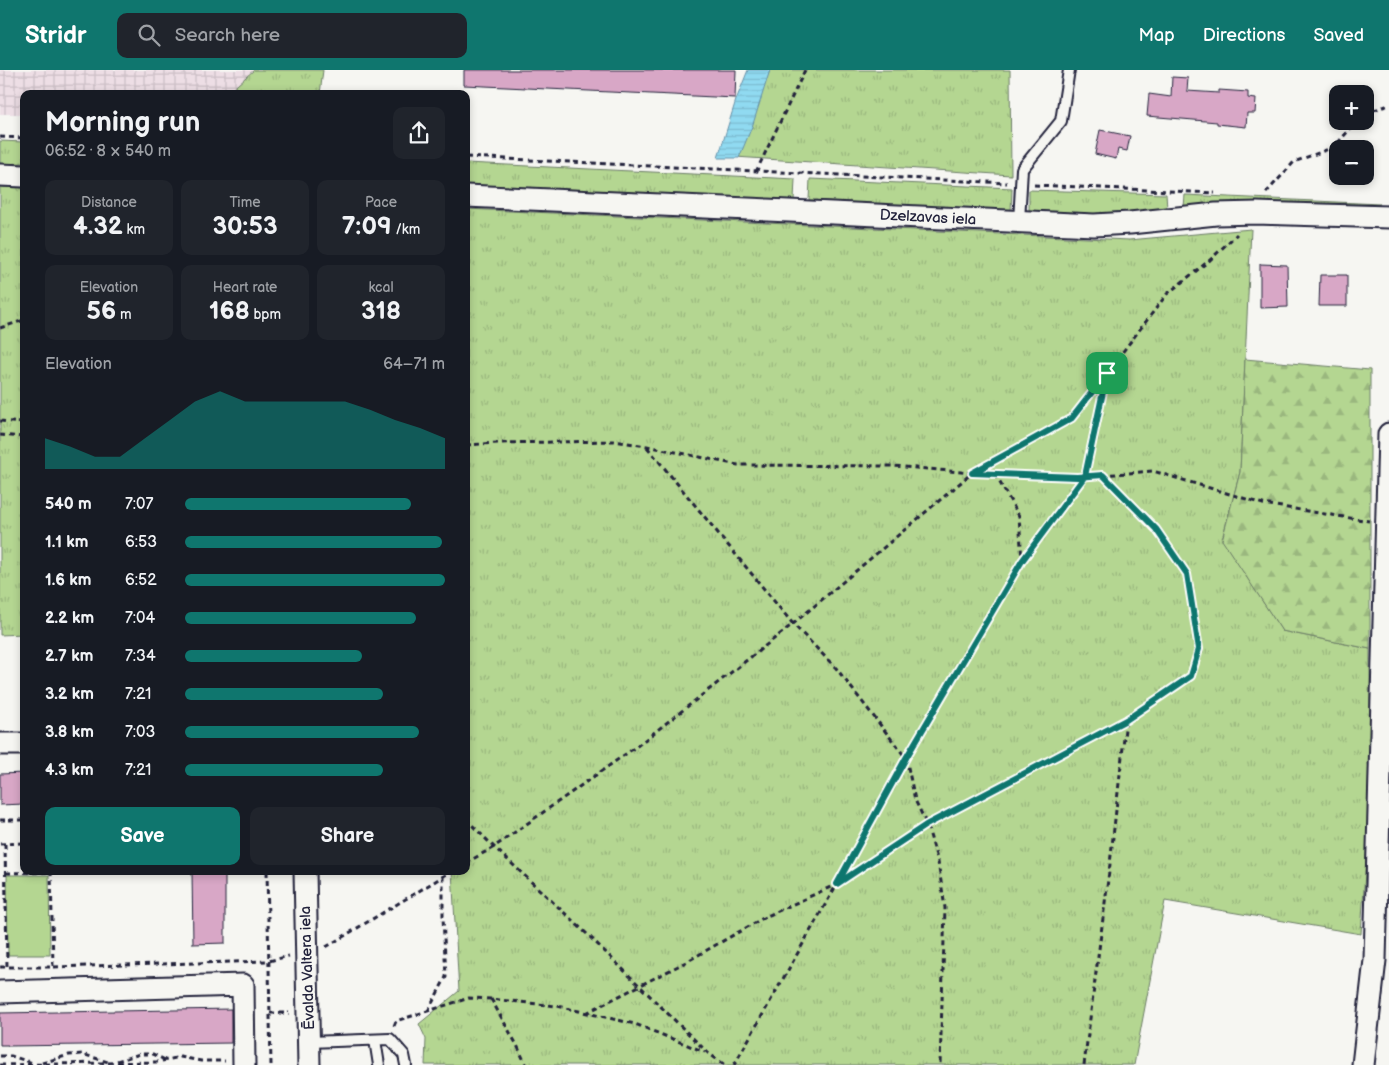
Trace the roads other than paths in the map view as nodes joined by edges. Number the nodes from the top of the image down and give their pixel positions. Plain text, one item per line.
1 (1068, 70) edge
2 (0, 175) edge
3 (20, 176) edge
4 (470, 196) edge
5 (1389, 217) edge
6 (1019, 221) junction
7 (1389, 434) edge
8 (0, 744) edge
9 (20, 744) edge
10 (305, 875) edge
11 (0, 992) edge
12 (375, 1040) junction
13 (309, 1042) junction
14 (235, 1063) edge
15 (309, 1065) edge
16 (379, 1065) edge
17 (406, 1065) edge
18 (1363, 1065) edge

1 - 6 lane
2 - 3 street
4 - 6 street, Dzelzavas iela
5 - 6 street, Dzelzavas iela
7 - 18 street
8 - 9 street
10 - 13 street, Ēvalda Valtera iela
11 - 14 street
12 - 13 lane
12 - 16 lane
12 - 17 lane
13 - 15 street, Ēvalda Valtera iela

